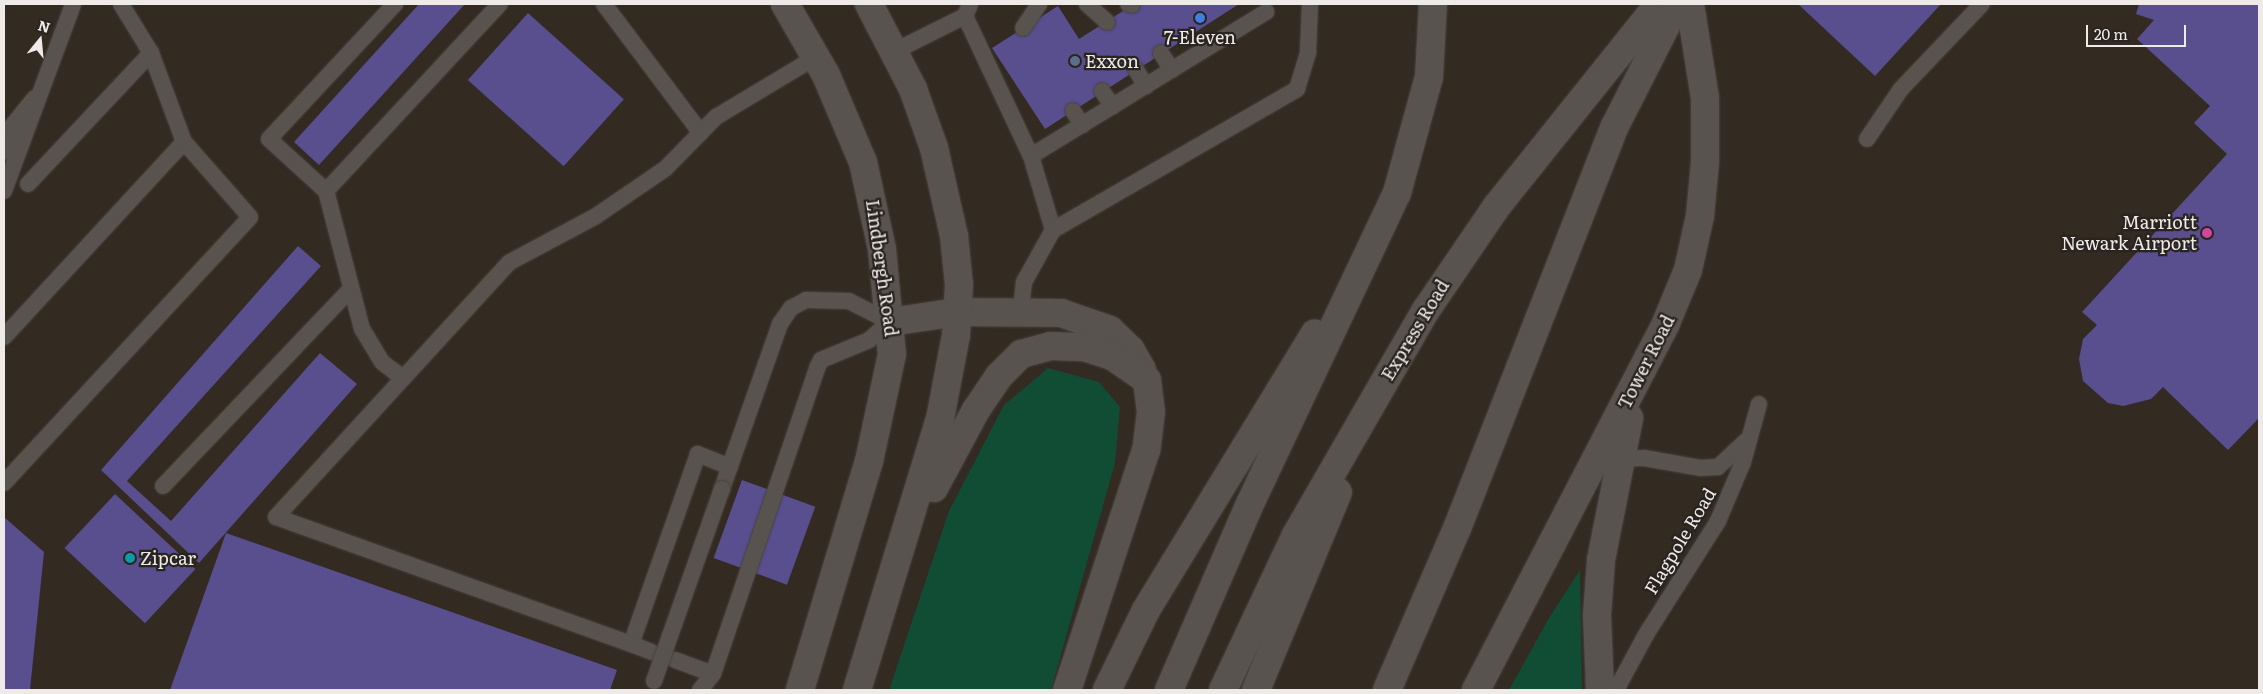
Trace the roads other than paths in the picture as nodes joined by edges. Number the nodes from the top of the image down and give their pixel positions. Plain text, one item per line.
1 (73, 4) edge
2 (121, 4) edge
3 (395, 4) edge
4 (500, 4) edge
5 (604, 4) edge
6 (785, 4) edge
7 (1087, 4) edge
8 (1310, 4) edge
9 (1433, 4) edge
10 (1659, 4) edge
11 (1677, 4) edge
12 (1690, 4) edge
13 (1982, 4) edge
14 (873, 5) edge
15 (1045, 6) edge
16 (967, 10) edge
17 (1266, 12) dead end
18 (1107, 22) dead end
19 (1023, 28) dead end
20 (895, 51) junction
21 (151, 53) junction
22 (1161, 53) dead end
23 (816, 57) junction
24 (1136, 70) dead end
25 (1172, 70) junction
26 (1146, 86) junction
27 (1102, 91) dead end
28 (35, 98) junction
29 (1112, 107) junction
30 (1073, 111) dead end
31 (1082, 125) junction
32 (701, 133) junction
33 (1867, 139) dead end
34 (184, 142) junction
35 (4, 152) edge
36 (1031, 156) junction
37 (28, 184) dead end
38 (4, 191) edge
39 (326, 191) junction
40 (1386, 219) junction
41 (1053, 230) junction
42 (349, 291) junction
43 (1022, 310) junction
44 (958, 312) junction
45 (890, 322) junction
46 (4, 337) edge
47 (1392, 366) junction
48 (1639, 376) junction
49 (403, 378) junction
50 (1147, 380) junction
51 (1760, 404) dead end
52 (1751, 435) junction
53 (1619, 458) junction
54 (730, 466) junction
55 (1587, 477) junction
56 (4, 483) edge
57 (163, 486) dead end
58 (896, 566) junction
59 (631, 644) junction
60 (652, 652) dead end
61 (675, 660) dead end
62 (709, 683) edge
63 (652, 686) edge
64 (800, 690) edge
65 (857, 690) edge
66 (1067, 690) edge
67 (1107, 690) edge
68 (1169, 690) edge
69 (1223, 690) edge
70 (1256, 690) edge
71 (1387, 690) edge
72 (1476, 690) edge
73 (1600, 690) edge
74 (1616, 690) edge

1 - 28 lane
2 - 21 lane
3 - 39 lane
4 - 39 lane
5 - 32 lane
6 - 23 street, Lindbergh Road
7 - 18 lane
8 - 41 lane
9 - 40 street
10 - 47 street, Express Road
11 - 71 street
12 - 48 street, Tower Road
13 - 33 lane
14 - 20 street
15 - 19 lane
16 - 20 lane
16 - 36 lane
17 - 25 lane
20 - 44 street
21 - 34 lane
21 - 37 lane
22 - 25 lane
23 - 32 lane
23 - 45 street, Lindbergh Road
24 - 26 lane
25 - 26 lane
26 - 29 lane
27 - 29 lane
28 - 35 lane
28 - 38 lane
29 - 31 lane
30 - 31 lane
31 - 36 lane
32 - 49 lane
34 - 46 lane
34 - 56 lane
36 - 41 lane
39 - 42 lane
40 - 67 street
40 - 68 street
41 - 43 lane
42 - 49 lane
42 - 57 lane
43 - 44 street
43 - 50 street
44 - 45 street
44 - 58 street
45 - 54 lane
45 - 62 lane
45 - 64 street, Lindbergh Road
47 - 69 street, Express Road
47 - 70 street
48 - 53 street
48 - 55 street, Tower Road
49 - 59 lane
50 - 58 street
50 - 66 street
51 - 52 lane, Flagpole Road
52 - 53 lane
52 - 74 lane, Flagpole Road
53 - 55 lane
53 - 73 street
54 - 59 lane
54 - 63 lane, bridge
55 - 72 street, Tower Road
58 - 65 street
59 - 60 lane
61 - 62 lane

